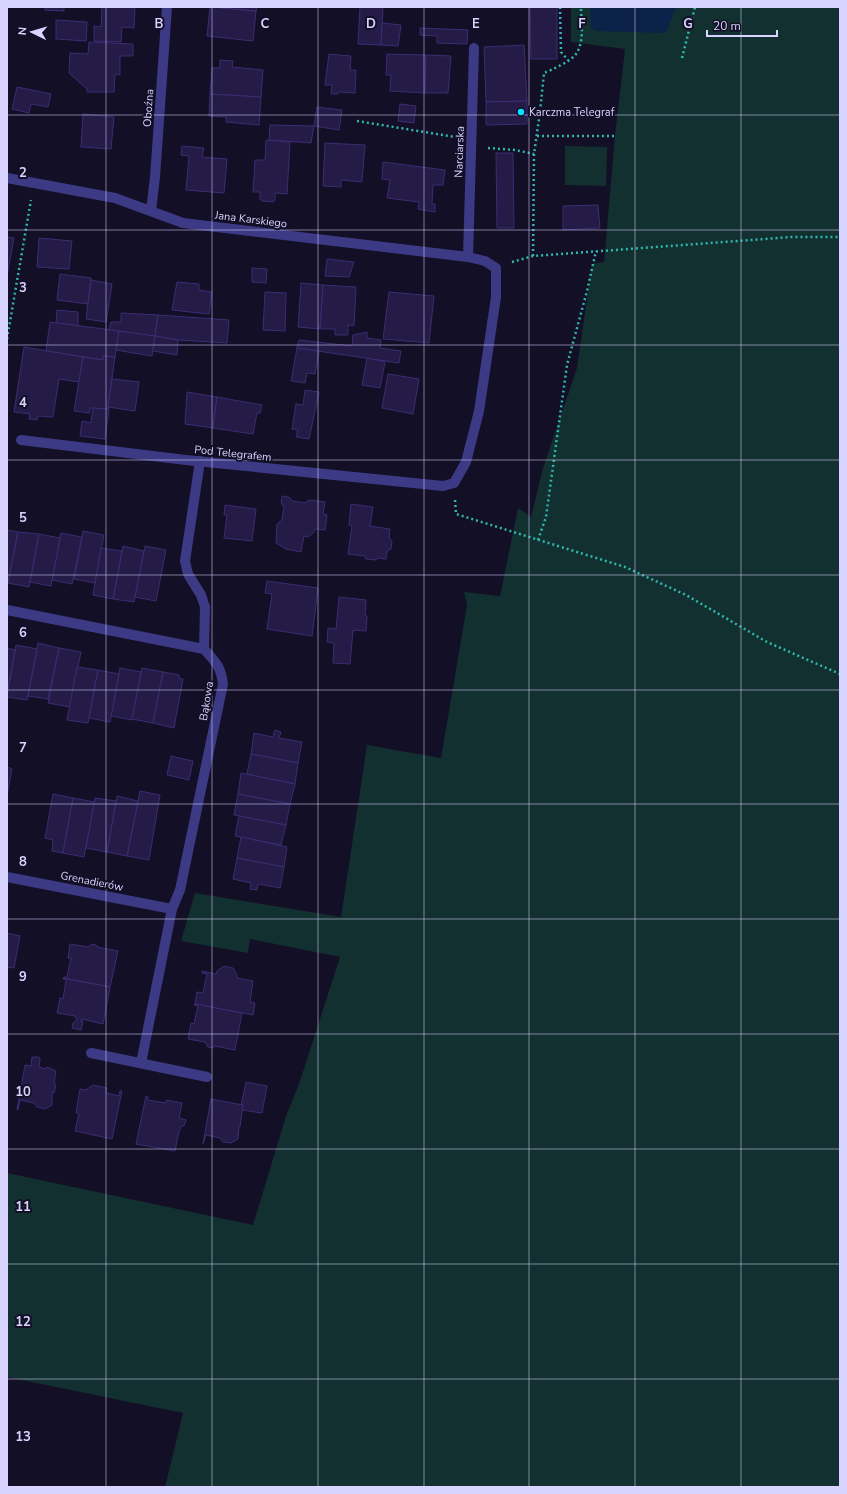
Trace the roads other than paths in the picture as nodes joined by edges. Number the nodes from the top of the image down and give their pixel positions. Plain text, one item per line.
1 (167, 7) edge
2 (474, 48) dead end
3 (7, 178) edge
4 (151, 211) junction
5 (468, 257) junction
6 (21, 440) dead end
7 (200, 461) junction
8 (443, 486) joint
9 (7, 610) edge
10 (204, 650) junction
11 (7, 877) edge
12 (172, 909) junction
13 (91, 1053) dead end
14 (141, 1063) junction
15 (207, 1077) dead end

1 - 4 street, Oboźna
2 - 5 street, Narciarska
3 - 4 street, Jana Karskiego
4 - 5 street, Jana Karskiego
5 - 8 street, Jana Karskiego
6 - 7 street, Pod Telegrafem
7 - 8 street, Pod Telegrafem
7 - 10 street
9 - 10 street
10 - 12 street, Bąkowa
11 - 12 street, Grenadierów
12 - 14 street, Bąkowa
13 - 14 street
14 - 15 street

